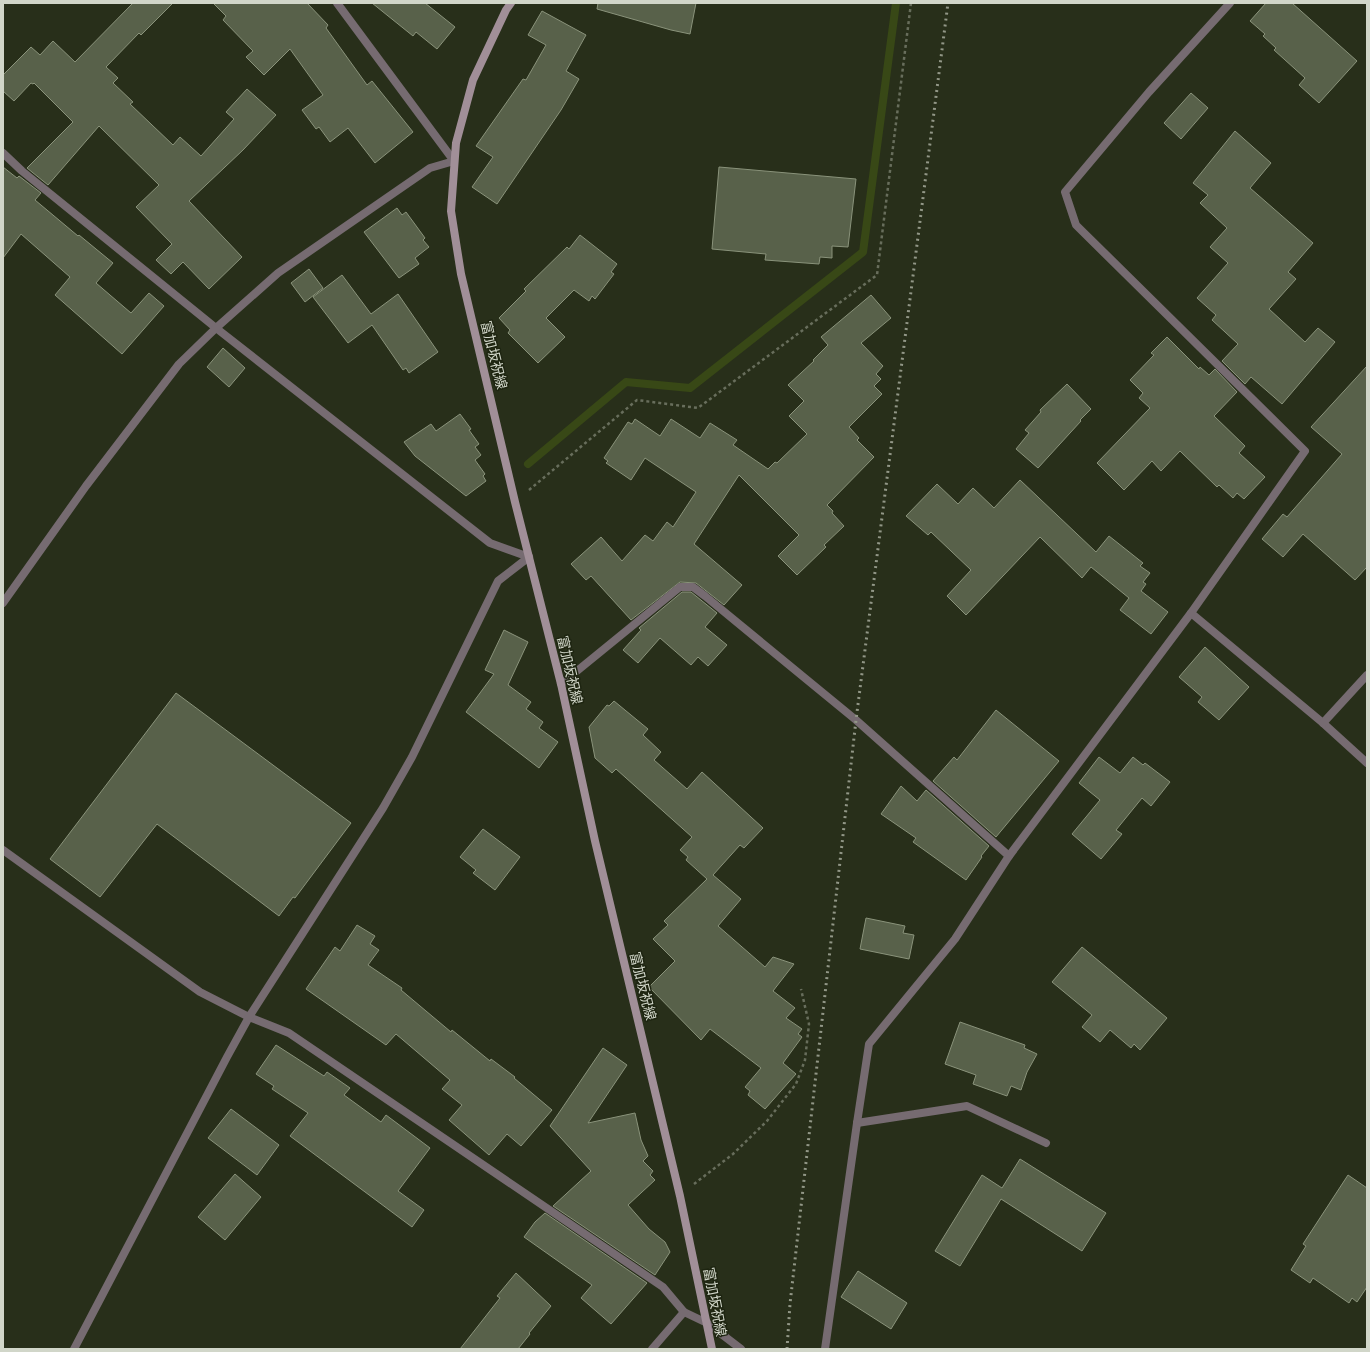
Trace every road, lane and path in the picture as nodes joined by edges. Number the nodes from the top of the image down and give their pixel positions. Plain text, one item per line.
1 (338, 3) edge
2 (511, 3) edge
3 (911, 3) edge
4 (1230, 3) edge
5 (3, 153) edge
6 (454, 161) junction
7 (216, 328) junction
8 (515, 502) junction
9 (529, 557) junction
10 (3, 603) edge
11 (1191, 613) junction
12 (1367, 675) edge
13 (561, 684) junction
14 (1323, 723) junction
15 (1367, 763) edge
16 (3, 850) edge
17 (1009, 856) junction
18 (801, 989) dead end
19 (249, 1017) junction
20 (857, 1123) junction
21 (1046, 1143) dead end
22 (680, 1196) junction
23 (684, 1312) junction
24 (707, 1323) junction
25 (74, 1349) edge
26 (652, 1349) edge
27 (712, 1349) edge
28 (742, 1349) edge
29 (825, 1349) edge

1 - 6 street
2 - 6 main road, 富加坂祝線
3 - 8 path
4 - 11 street
5 - 7 street
6 - 7 street
6 - 8 main road, 富加坂祝線
7 - 9 street
7 - 10 street
8 - 9 main road, 富加坂祝線
9 - 13 main road, 富加坂祝線
9 - 19 street
11 - 14 street
11 - 17 street
12 - 14 street
13 - 17 street
13 - 22 main road, 富加坂祝線
14 - 15 street
16 - 19 street
17 - 20 street
18 - 22 path
19 - 23 street
19 - 25 street
20 - 21 street
20 - 29 street
22 - 24 main road, 富加坂祝線
23 - 24 street
23 - 26 street
24 - 27 main road, 富加坂祝線
24 - 28 street

